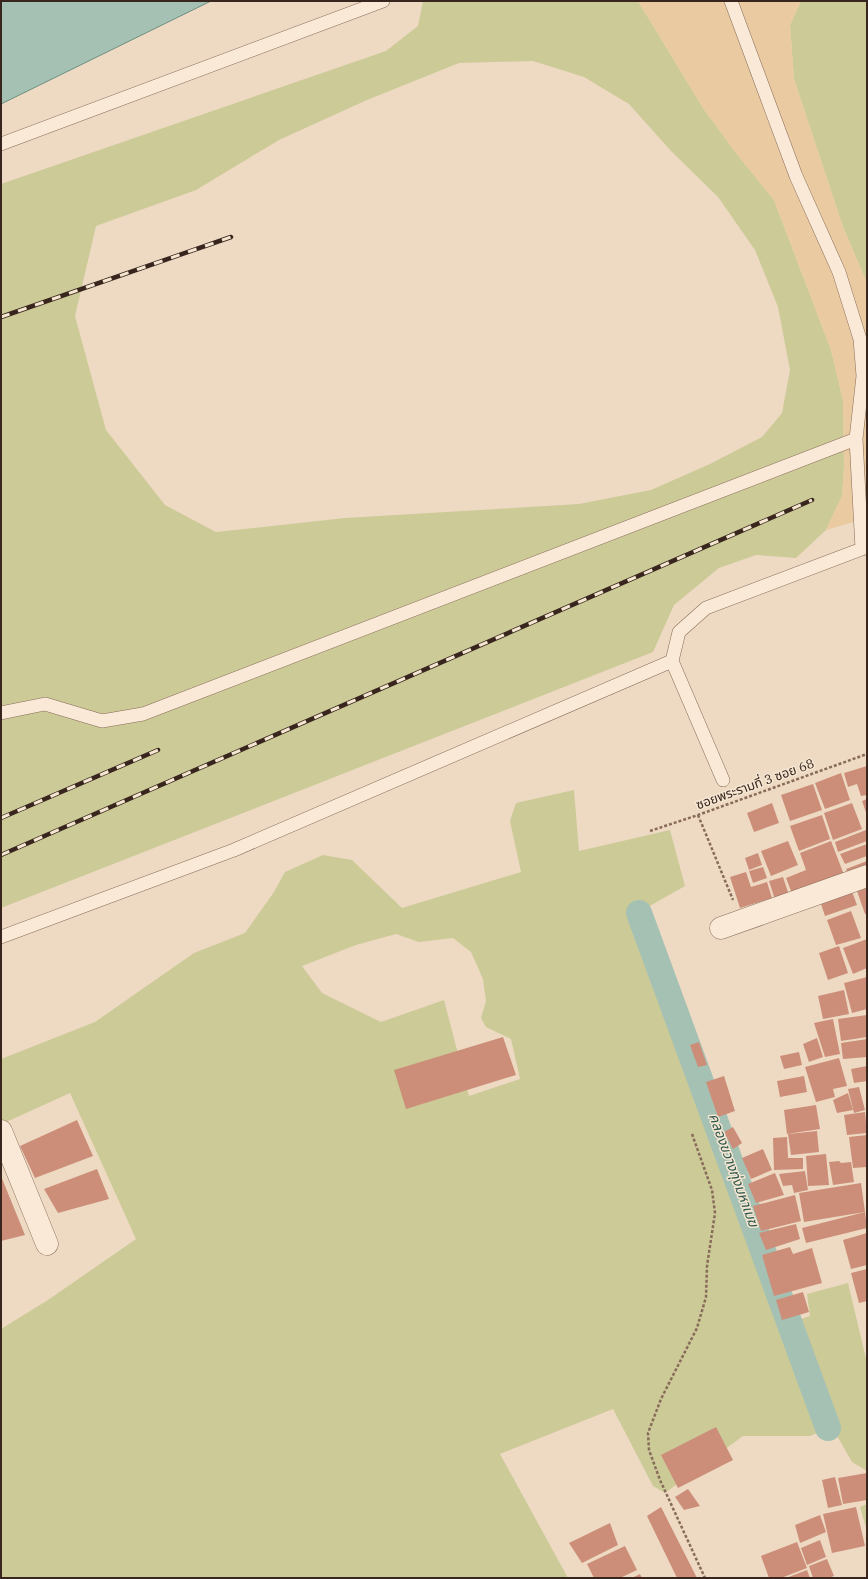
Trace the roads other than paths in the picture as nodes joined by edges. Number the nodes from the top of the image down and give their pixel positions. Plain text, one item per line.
1 (383, 1) edge
2 (731, 1) edge
3 (1, 144) edge
4 (856, 439) junction
5 (864, 548) edge
6 (672, 661) junction
7 (1, 713) edge
8 (723, 780) dead end
9 (867, 876) edge
10 (721, 928) dead end
11 (1, 937) edge
12 (1, 1131) edge
13 (47, 1244) dead end

1 - 3 lane
2 - 4 lane
4 - 5 lane
4 - 7 lane
5 - 6 lane
6 - 8 lane
6 - 11 lane
9 - 10 street
12 - 13 street

